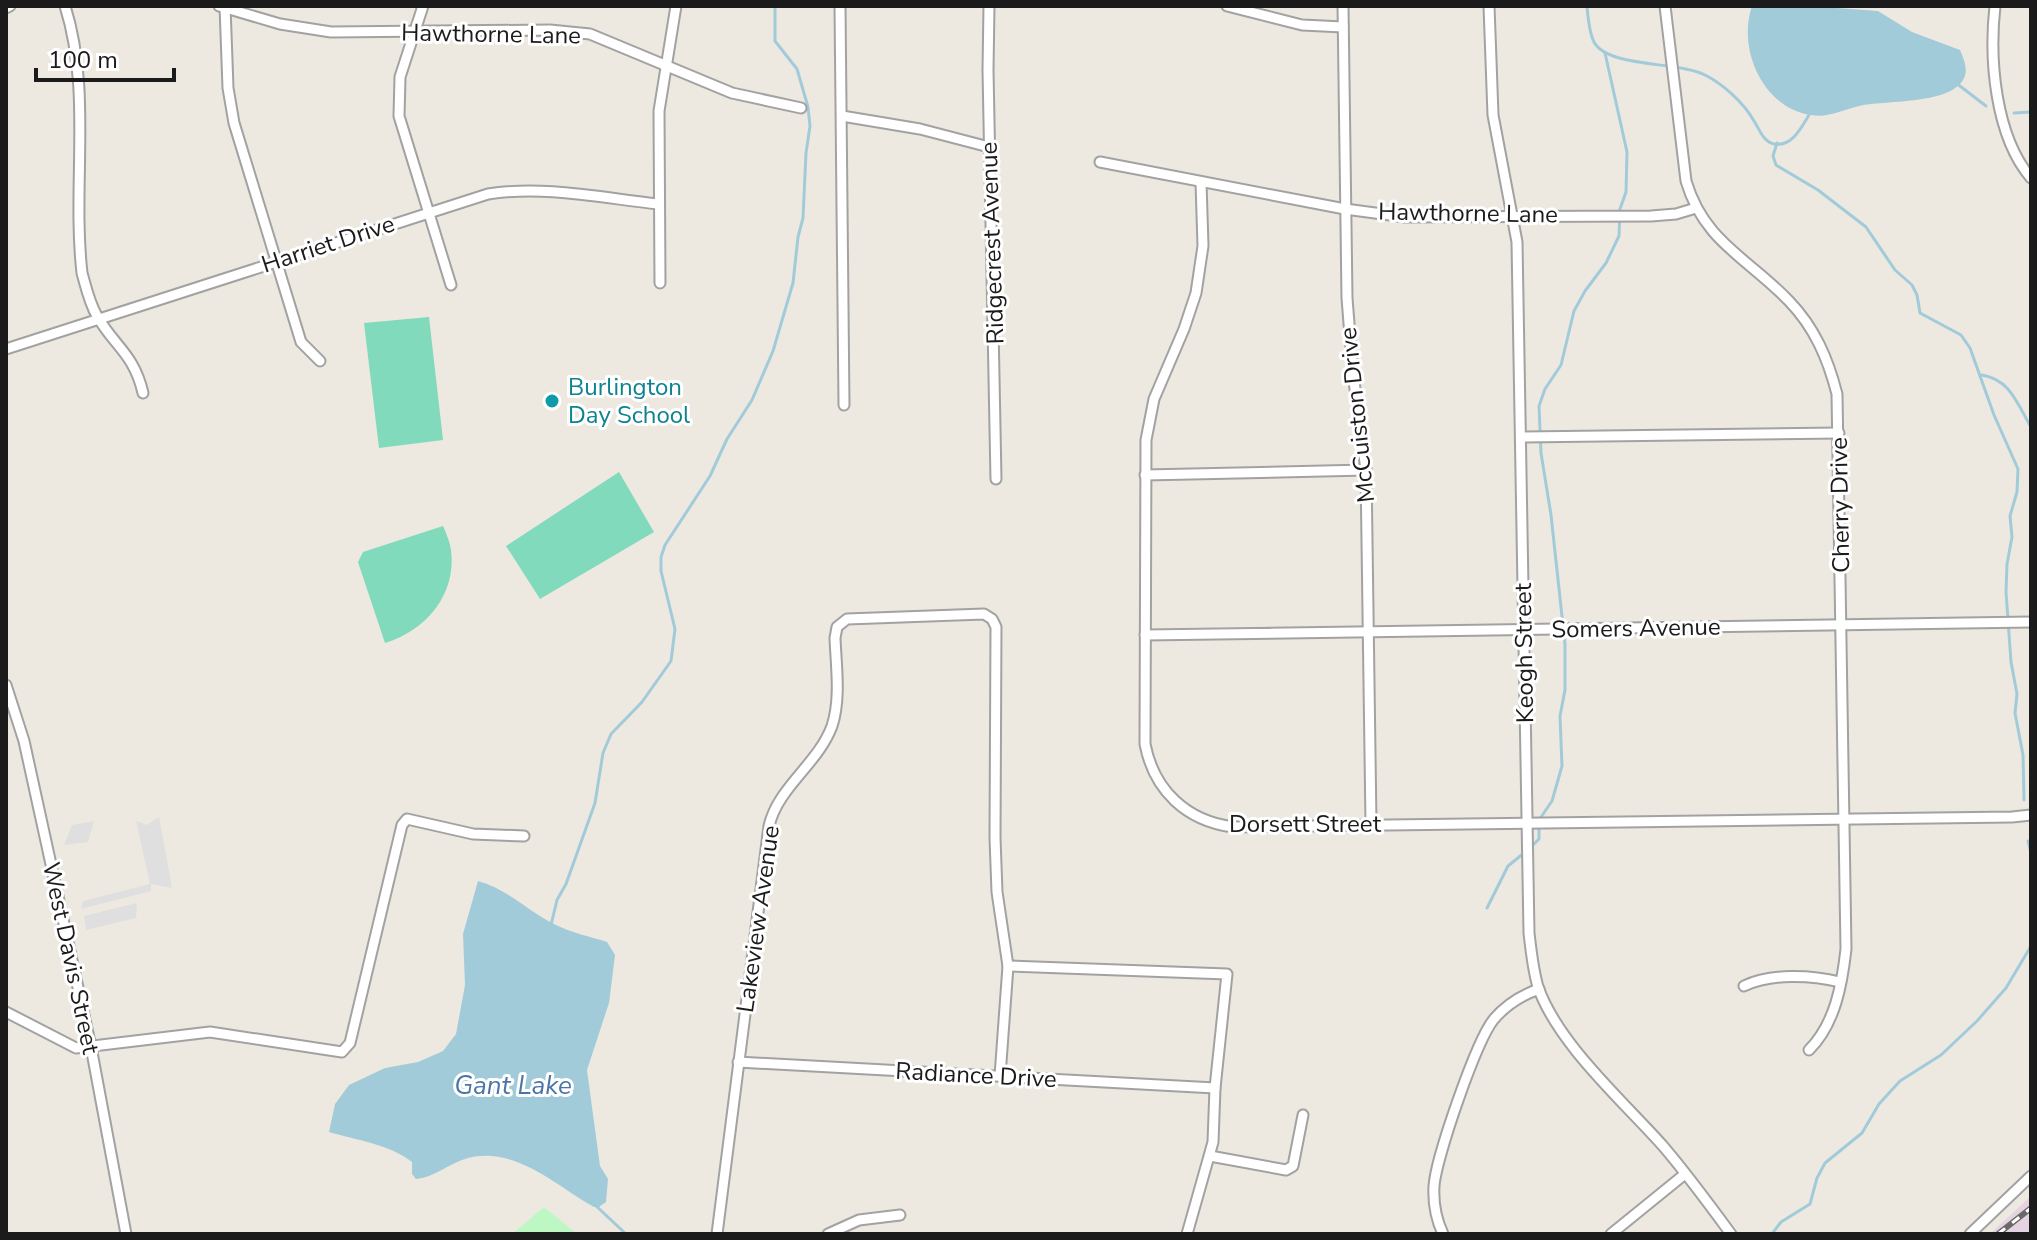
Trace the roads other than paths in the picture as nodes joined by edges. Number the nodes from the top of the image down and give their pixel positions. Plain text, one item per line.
1 (65, 6) edge
2 (423, 6) edge
3 (676, 6) edge
4 (840, 6) edge
5 (989, 6) edge
6 (1227, 6) edge
7 (1343, 6) edge
8 (1489, 6) edge
9 (1665, 6) edge
10 (1995, 6) edge
11 (223, 7) edge
12 (1343, 27) junction
13 (415, 31) junction
14 (666, 67) junction
15 (801, 108) dead end
16 (842, 116) junction
17 (989, 147) junction
18 (1100, 162) dead end
19 (2031, 178) edge
20 (1201, 182) junction
21 (658, 204) junction
22 (1696, 208) junction
23 (1345, 209) junction
24 (428, 212) junction
25 (1514, 216) junction
26 (277, 261) junction
27 (660, 283) dead end
28 (451, 285) dead end
29 (98, 318) junction
30 (6, 349) edge
31 (320, 361) dead end
32 (143, 393) dead end
33 (844, 405) dead end
34 (1839, 433) junction
35 (1521, 437) junction
36 (1366, 470) junction
37 (1145, 475) junction
38 (996, 479) dead end
39 (2031, 622) edge
40 (1841, 626) junction
41 (1523, 630) junction
42 (1368, 632) junction
43 (1145, 635) junction
44 (6, 685) edge
45 (2031, 815) edge
46 (1845, 818) junction
47 (1526, 822) junction
48 (1371, 824) junction
49 (524, 836) dead end
50 (1008, 966) junction
51 (1840, 982) junction
52 (1744, 986) dead end
53 (1539, 989) junction
54 (6, 1012) edge
55 (91, 1047) junction
56 (1809, 1050) dead end
57 (738, 1062) junction
58 (1000, 1076) junction
59 (1215, 1088) junction
60 (1303, 1115) dead end
61 (1210, 1156) junction
62 (1685, 1174) junction
63 (2031, 1176) edge
64 (900, 1215) dead end
65 (126, 1234) edge
66 (717, 1234) edge
67 (828, 1234) edge
68 (1187, 1234) edge
69 (1443, 1234) edge
70 (1611, 1234) edge
71 (1731, 1234) edge
72 (1970, 1234) edge

1 - 29 street
2 - 13 street
3 - 14 street
4 - 16 street
5 - 17 street, Ridgecrest Avenue
6 - 12 street
7 - 12 street, McCuiston Drive
8 - 25 street, Keogh Street
9 - 22 street, Cherry Drive
10 - 19 street
11 - 13 street, Hawthorne Lane
11 - 26 street
12 - 23 street, McCuiston Drive
13 - 14 street, Hawthorne Lane
13 - 24 street
14 - 15 street, Hawthorne Lane
14 - 21 street
16 - 17 street
16 - 33 street
17 - 38 street, Ridgecrest Avenue
18 - 20 street, Hawthorne Lane
20 - 23 street, Hawthorne Lane
20 - 37 street, Dorsett Street
21 - 24 street, Harriet Drive
21 - 27 street
22 - 25 street, Hawthorne Lane
22 - 34 street, Cherry Drive
23 - 25 street, Hawthorne Lane
23 - 36 street, McCuiston Drive
24 - 26 street, Harriet Drive
24 - 28 street
25 - 35 street, Keogh Street
26 - 29 street, Harriet Drive
26 - 31 street
29 - 30 street, Harriet Drive
29 - 32 street
34 - 35 street
34 - 40 street, Cherry Drive
35 - 41 street, Keogh Street
36 - 37 street
36 - 42 street, McCuiston Drive
37 - 43 street, Dorsett Street
39 - 40 street, Somers Avenue
40 - 41 street, Somers Avenue
40 - 46 street, Cherry Drive
41 - 42 street, Somers Avenue
41 - 47 street, Keogh Street
42 - 43 street, Somers Avenue
42 - 48 street, McCuiston Drive
43 - 48 street, Dorsett Street
44 - 55 street, West Davis Street
45 - 46 street, Dorsett Street
46 - 47 street, Dorsett Street
46 - 51 street, Cherry Drive
47 - 48 street, Dorsett Street
47 - 53 street, Keogh Street
49 - 55 street
50 - 57 street, Lakeview Avenue
50 - 58 street
50 - 59 street
51 - 52 street
51 - 56 street, Cherry Drive
53 - 62 street, Keogh Street
53 - 69 street
54 - 55 street
55 - 65 street, West Davis Street
57 - 58 street, Radiance Drive
57 - 66 street, Lakeview Avenue
58 - 59 street, Radiance Drive
59 - 61 street
60 - 61 street
61 - 68 street
62 - 70 street
62 - 71 street, Keogh Street
63 - 72 street
64 - 67 street

